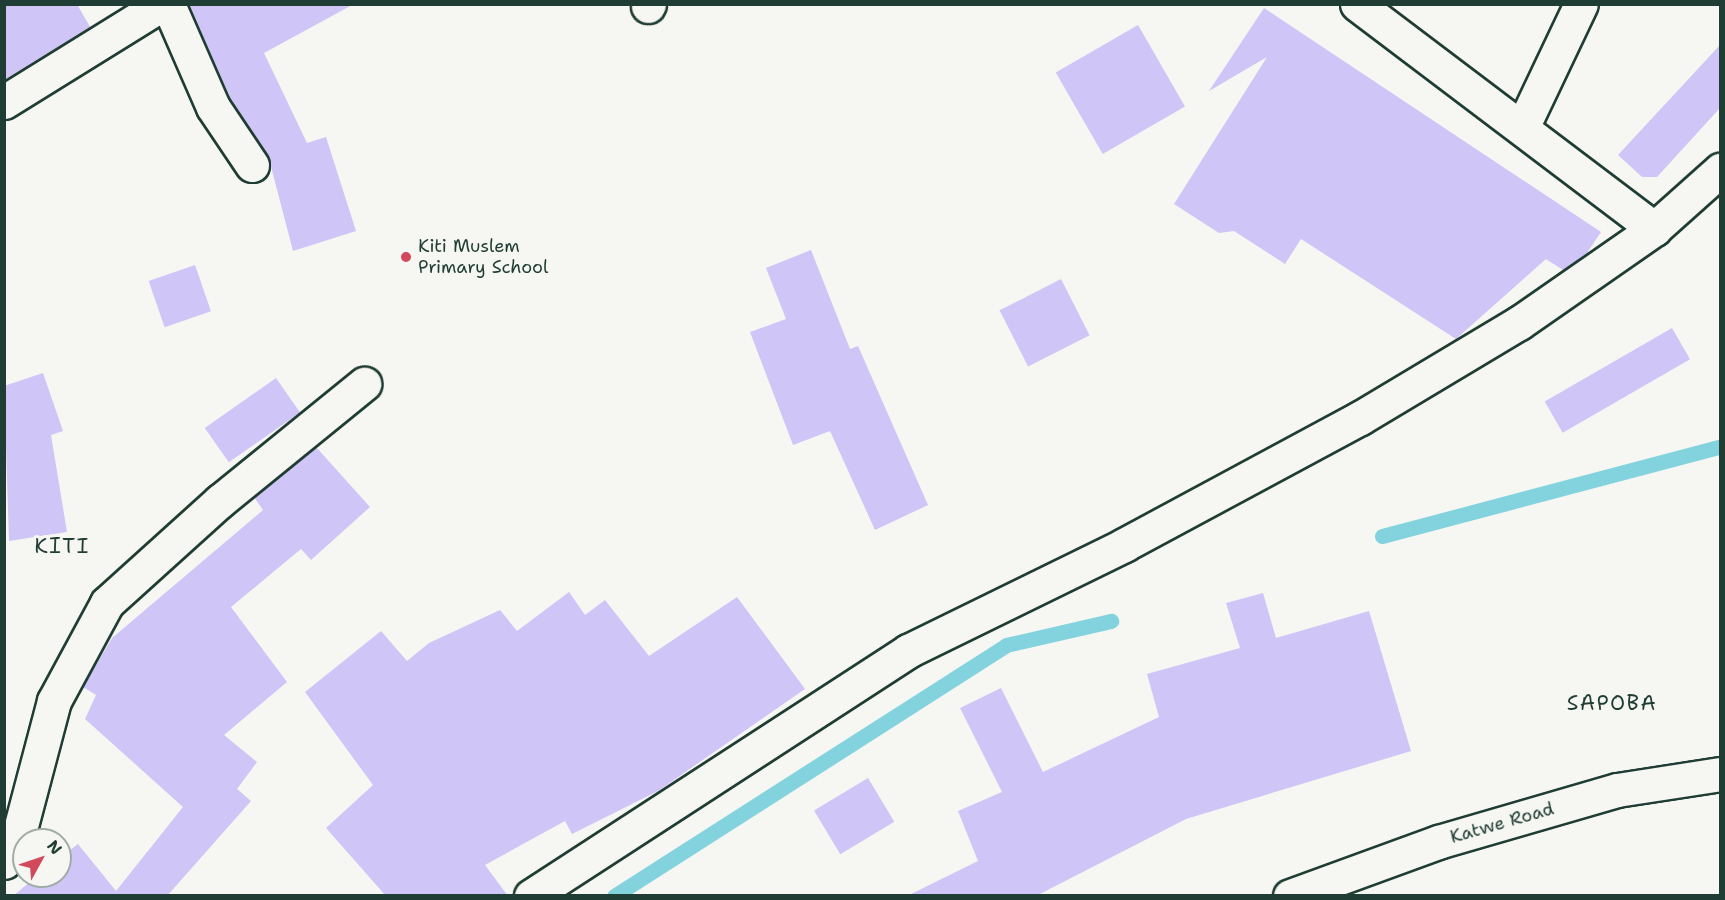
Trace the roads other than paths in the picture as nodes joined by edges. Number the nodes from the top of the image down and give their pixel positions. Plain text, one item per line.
1 (162, 4) edge
2 (168, 4) edge
3 (1357, 4) edge
4 (1581, 4) edge
5 (4, 102) edge
6 (1522, 128) junction
7 (252, 165) dead end
8 (1720, 171) edge
9 (1654, 229) junction
10 (364, 384) dead end
11 (1720, 774) edge
12 (4, 862) edge
13 (531, 896) edge
14 (1290, 896) edge

1 - 5 main road
2 - 7 main road
3 - 6 main road
4 - 6 main road
6 - 9 main road
8 - 9 main road
9 - 13 main road
10 - 12 main road
11 - 14 main road, Katwe Road

